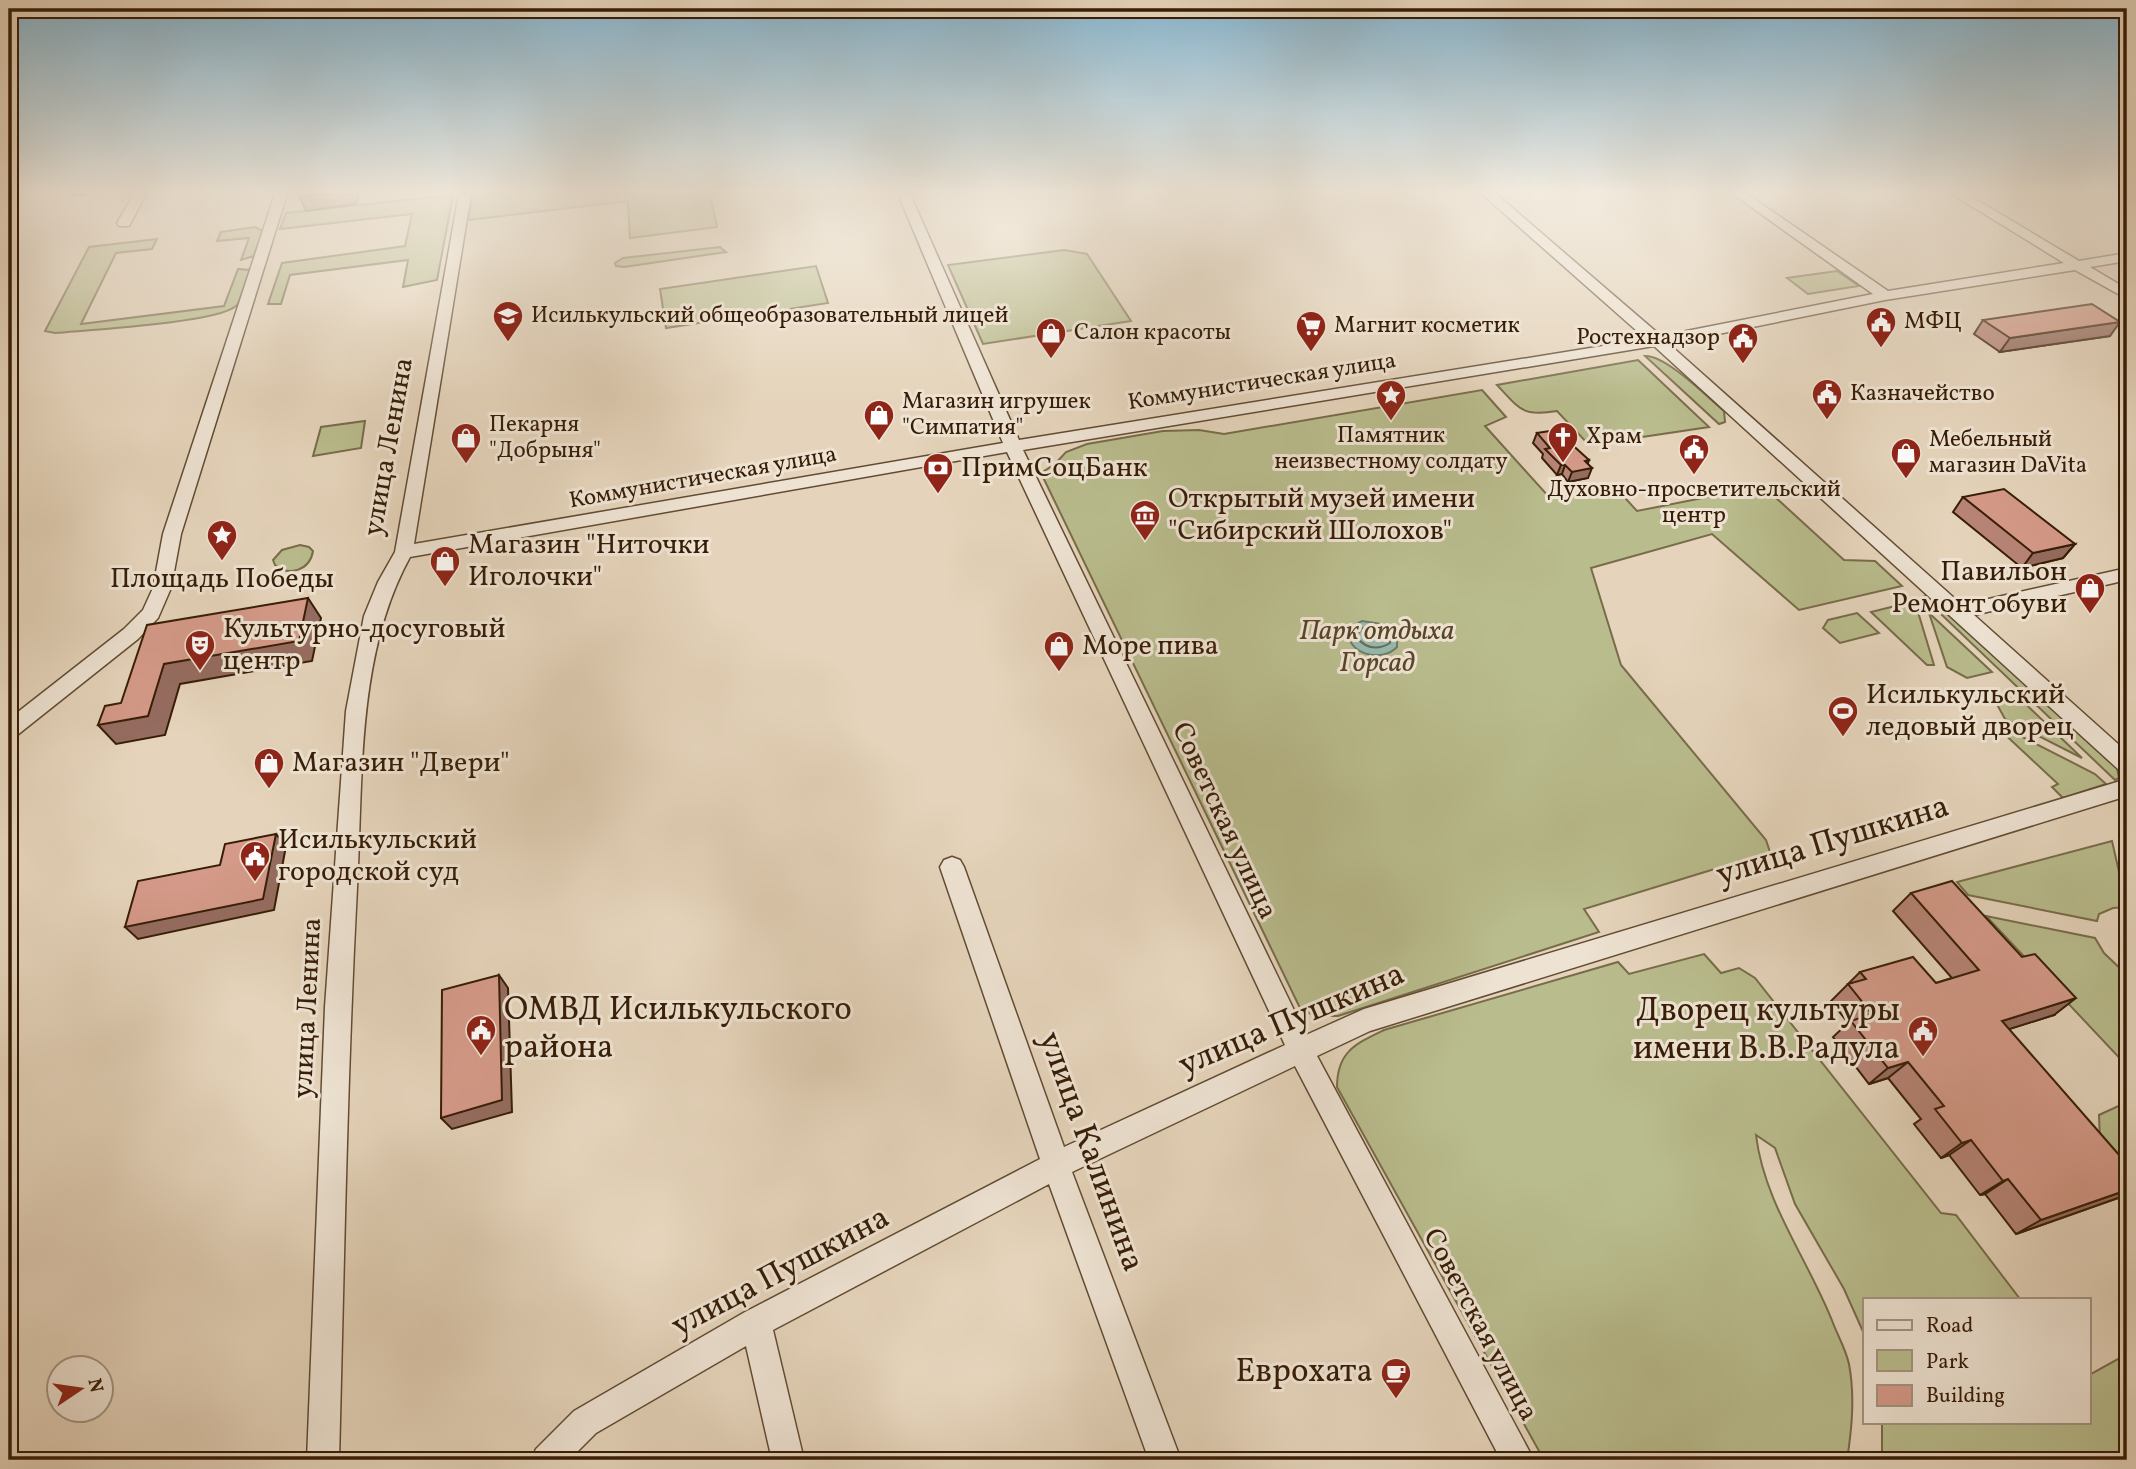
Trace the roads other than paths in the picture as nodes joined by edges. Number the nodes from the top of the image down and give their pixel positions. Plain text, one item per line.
1 (259, 263) edge
2 (453, 263) edge
3 (934, 263) edge
4 (1567, 263) edge
5 (1837, 263) edge
6 (2074, 263) edge
7 (2098, 263) edge
8 (2080, 266) junction
9 (2127, 295) edge
10 (1885, 296) junction
11 (1656, 340) junction
12 (1014, 447) junction
13 (404, 552) junction
14 (2127, 574) edge
15 (1958, 612) junction
16 (9, 730) edge
17 (2127, 764) edge
18 (2127, 788) edge
19 (952, 867) dead end
20 (1300, 1050) junction
21 (1056, 1166) junction
22 (756, 1323) junction
23 (323, 1460) edge
24 (547, 1460) edge
25 (788, 1460) edge
26 (1165, 1460) edge
27 (1518, 1460) edge

1 - 16 street
2 - 13 street, улица Ленина
3 - 12 street, Советская улица
4 - 11 street
5 - 10 street
6 - 8 street
7 - 8 street, Коммунистическая улица
8 - 9 street
8 - 10 street, Коммунистическая улица
10 - 11 street, Коммунистическая улица
11 - 12 street, Коммунистическая улица
11 - 15 street
12 - 13 street, Коммунистическая улица
12 - 20 street, Советская улица
13 - 23 street, улица Ленина
14 - 15 street
15 - 17 street
18 - 20 street, улица Пушкина
19 - 21 street, улица Калинина
20 - 21 street, улица Пушкина
20 - 27 street, Советская улица
21 - 22 street, улица Пушкина
21 - 26 street, улица Калинина
22 - 24 street, улица Пушкина
22 - 25 street

